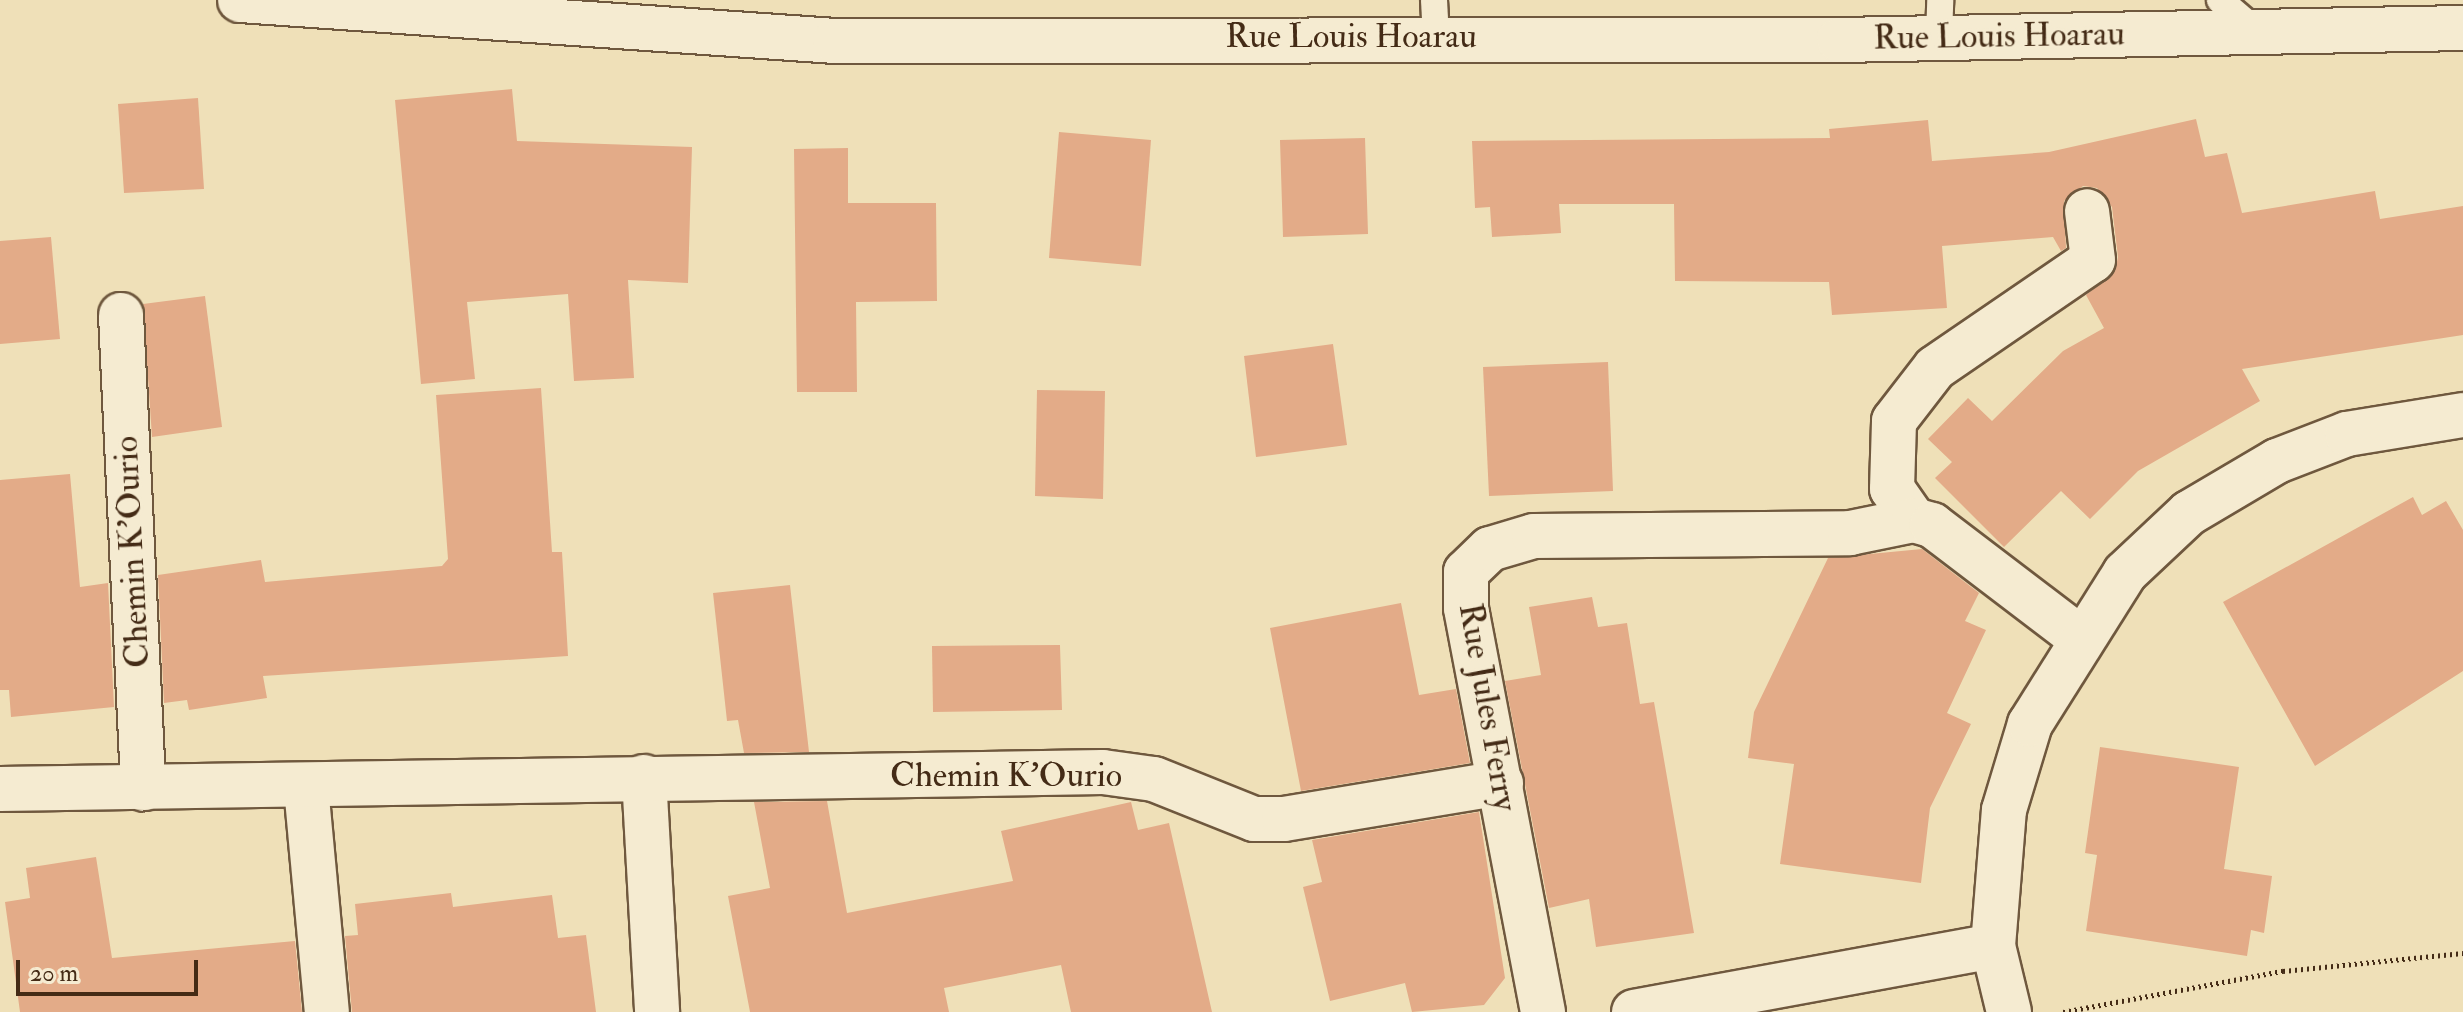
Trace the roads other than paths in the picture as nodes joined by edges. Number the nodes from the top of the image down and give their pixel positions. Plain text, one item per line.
1 (240, 0) edge
2 (2220, 0) edge
3 (1435, 18) edge
4 (1940, 19) edge
5 (2463, 28) edge
6 (2255, 30) junction
7 (2087, 211) dead end
8 (121, 315) dead end
9 (2463, 415) edge
10 (1914, 520) junction
11 (2079, 637) junction
12 (644, 777) junction
13 (1501, 783) junction
14 (306, 787) junction
15 (143, 788) junction
16 (0, 789) edge
17 (1993, 946) junction
18 (327, 1012) edge
19 (657, 1012) edge
20 (1543, 1012) edge
21 (1634, 1012) edge
22 (2009, 1012) edge

1 - 3 street, Rue Louis Hoarau
2 - 6 lane
3 - 4 street, Rue Louis Hoarau
4 - 6 street, Rue Louis Hoarau
5 - 6 street, Rue Louis Hoarau
7 - 10 street
8 - 15 street, Chemin K'Ourio
9 - 11 street
10 - 11 street
10 - 13 street, Rue Jules Ferry
11 - 17 street
12 - 13 street, Chemin K'Ourio
12 - 14 street, Chemin K'Ourio
12 - 19 street
13 - 20 street, Rue Jules Ferry
14 - 15 street, Chemin K'Ourio
14 - 18 street
15 - 16 street, Chemin K'Ourio
17 - 21 street
17 - 22 street

